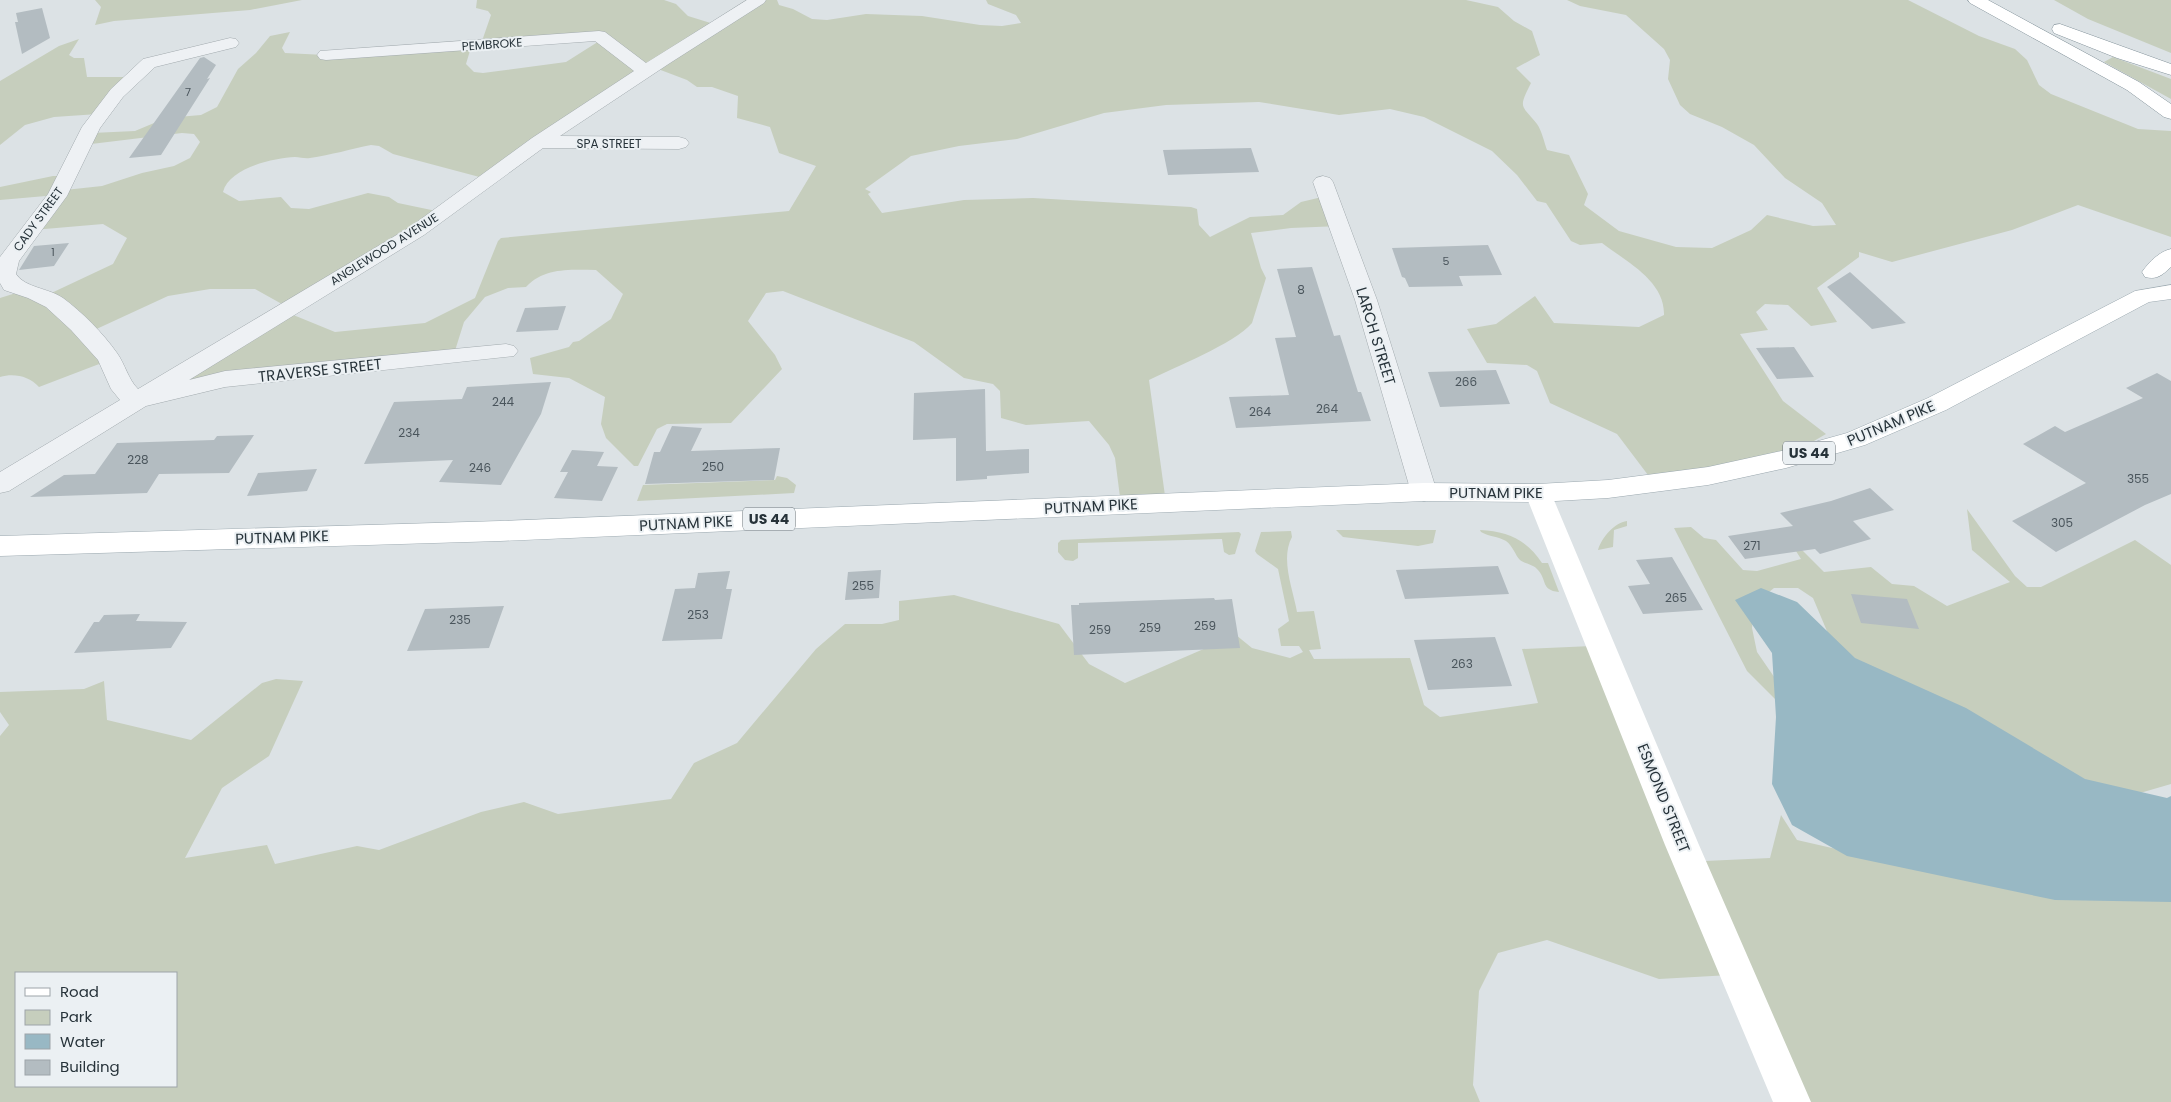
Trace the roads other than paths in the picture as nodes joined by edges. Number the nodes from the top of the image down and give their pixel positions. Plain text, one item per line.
1 (758, 0) edge
2 (1976, 0) edge
3 (2000, 0) edge
4 (230, 43) dead end
5 (326, 56) dead end
6 (2171, 70) edge
7 (646, 71) junction
8 (2171, 113) edge
9 (539, 142) junction
10 (679, 143) dead end
11 (1323, 182) dead end
12 (2171, 254) edge
13 (2162, 267) edge
14 (2171, 292) edge
15 (2143, 296) junction
16 (506, 351) dead end
17 (136, 401) junction
18 (0, 484) edge
19 (1424, 492) junction
20 (1538, 493) junction
21 (0, 546) edge
22 (1792, 1102) edge

1 - 7 street, ANGLEWOOD AVENUE
2 - 8 main road
3 - 6 main road
4 - 17 street, CADY STREET
5 - 7 street, PEMBROKE
7 - 9 street, ANGLEWOOD AVENUE
9 - 10 street, SPA STREET
9 - 17 street, ANGLEWOOD AVENUE
11 - 19 street, LARCH STREET
12 - 13 main road
13 - 15 main road
14 - 15 main road, PUTNAM PIKE / US 44
15 - 20 main road, PUTNAM PIKE / US 44
16 - 17 street, TRAVERSE STREET
17 - 18 street, ANGLEWOOD AVENUE
19 - 20 main road, PUTNAM PIKE / US 44
19 - 21 main road, PUTNAM PIKE / US 44
20 - 22 main road, ESMOND STREET

